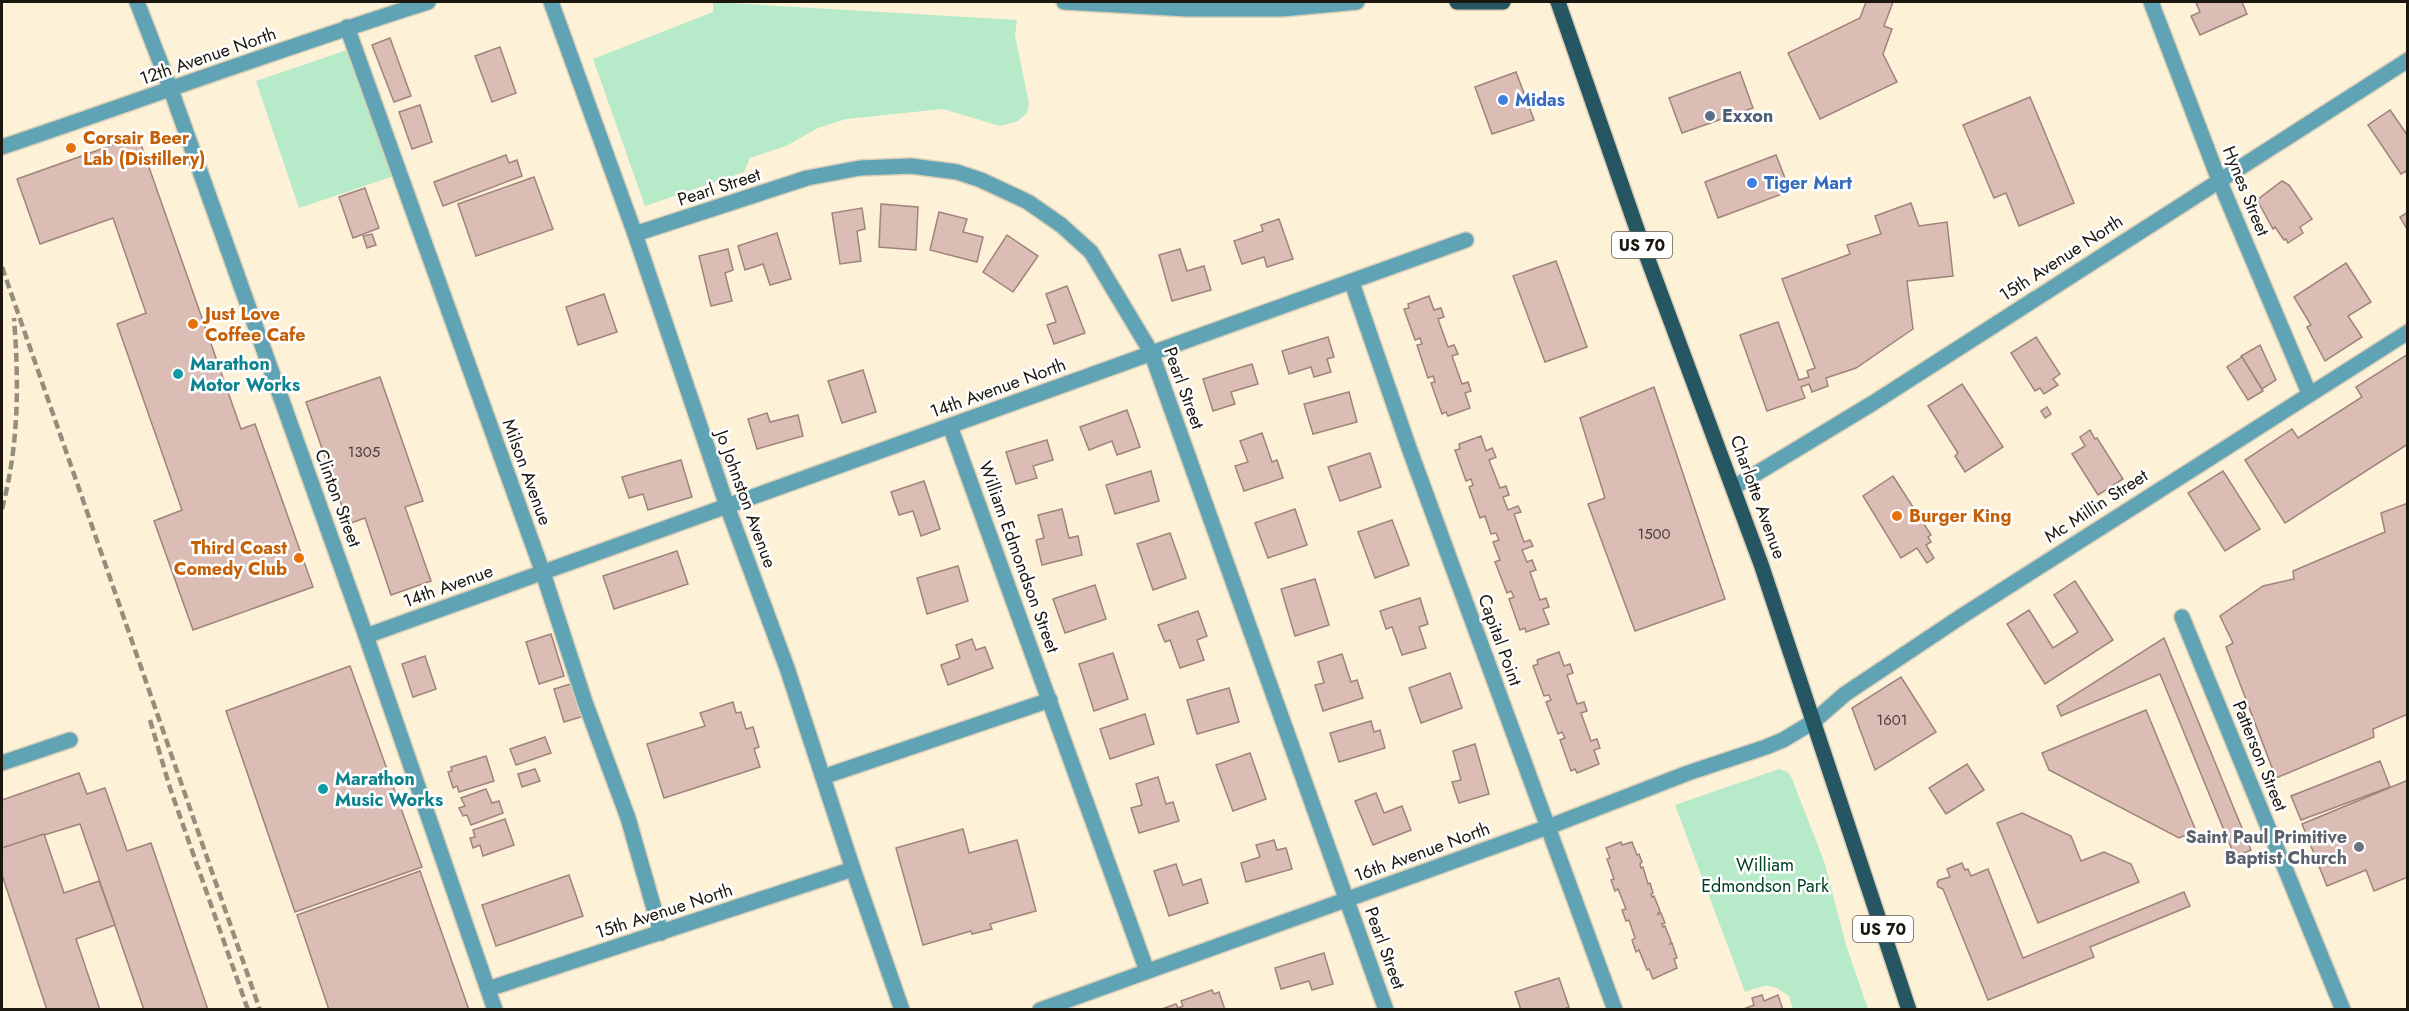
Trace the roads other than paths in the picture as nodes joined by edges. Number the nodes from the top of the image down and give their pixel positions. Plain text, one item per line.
1 (136, 2) edge
2 (428, 2) edge
3 (552, 2) edge
4 (1064, 2) edge
5 (1358, 2) edge
6 (1457, 2) edge
7 (1503, 2) edge
8 (1558, 2) edge
9 (2151, 2) edge
10 (347, 27) junction
11 (2408, 60) edge
12 (171, 90) junction
13 (2, 147) edge
14 (2219, 180) junction
15 (634, 234) junction
16 (1466, 240) dead end
17 (1352, 283) junction
18 (2408, 332) edge
19 (1151, 352) junction
20 (2309, 393) junction
21 (950, 426) junction
22 (1734, 487) junction
23 (727, 506) junction
24 (543, 573) junction
25 (2182, 617) dead end
26 (366, 636) junction
27 (1050, 700) junction
28 (1813, 722) junction
29 (70, 740) dead end
30 (2, 763) edge
31 (823, 777) junction
32 (1548, 827) junction
33 (853, 869) junction
34 (1347, 899) junction
35 (661, 933) junction
36 (1147, 971) junction
37 (488, 989) junction
38 (495, 1010) edge
39 (902, 1010) edge
40 (1040, 1010) edge
41 (1386, 1010) edge
42 (1615, 1010) edge
43 (1909, 1010) edge
44 (2343, 1010) edge

1 - 12 street, Clinton Street
2 - 10 street, 12th Avenue North
3 - 15 street, Jo Johnston Avenue
4 - 5 street
6 - 7 main road
8 - 22 main road, Charlotte Avenue / US 70
9 - 14 street, Hynes Street
10 - 12 street, 12th Avenue North
10 - 24 street, Milson Avenue
11 - 14 street, 15th Avenue North
12 - 13 street, 12th Avenue North
12 - 26 street, Clinton Street
14 - 20 street, Hynes Street
14 - 22 street, 15th Avenue North
15 - 19 street, Pearl Street
15 - 23 street, Jo Johnston Avenue
16 - 17 street, 14th Avenue North
17 - 19 street, 14th Avenue North
17 - 32 street, Capital Point
18 - 20 street, Mc Millin Street
19 - 21 street, 14th Avenue North
19 - 34 street, Pearl Street
20 - 28 street, Mc Millin Street
21 - 23 street, 14th Avenue North
21 - 27 street, William Edmondson Street
22 - 28 main road, Charlotte Avenue / US 70
23 - 24 street, 14th Avenue North
23 - 31 street, Jo Johnston Avenue
24 - 26 street, 14th Avenue
24 - 35 street, Milson Avenue
25 - 44 street, Patterson Street
26 - 37 street, Clinton Street
27 - 31 street
27 - 36 street, William Edmondson Street
28 - 32 street, 16th Avenue North
28 - 43 main road, Charlotte Avenue / US 70
29 - 30 street
31 - 33 street, Jo Johnston Avenue
32 - 34 street, 16th Avenue North
32 - 42 street, Capital Point
33 - 35 street, 15th Avenue North
33 - 39 street, Jo Johnston Avenue
34 - 36 street, 16th Avenue North
34 - 41 street, Pearl Street
35 - 37 street, 15th Avenue North
36 - 40 street, 16th Avenue North
37 - 38 street, Clinton Street

